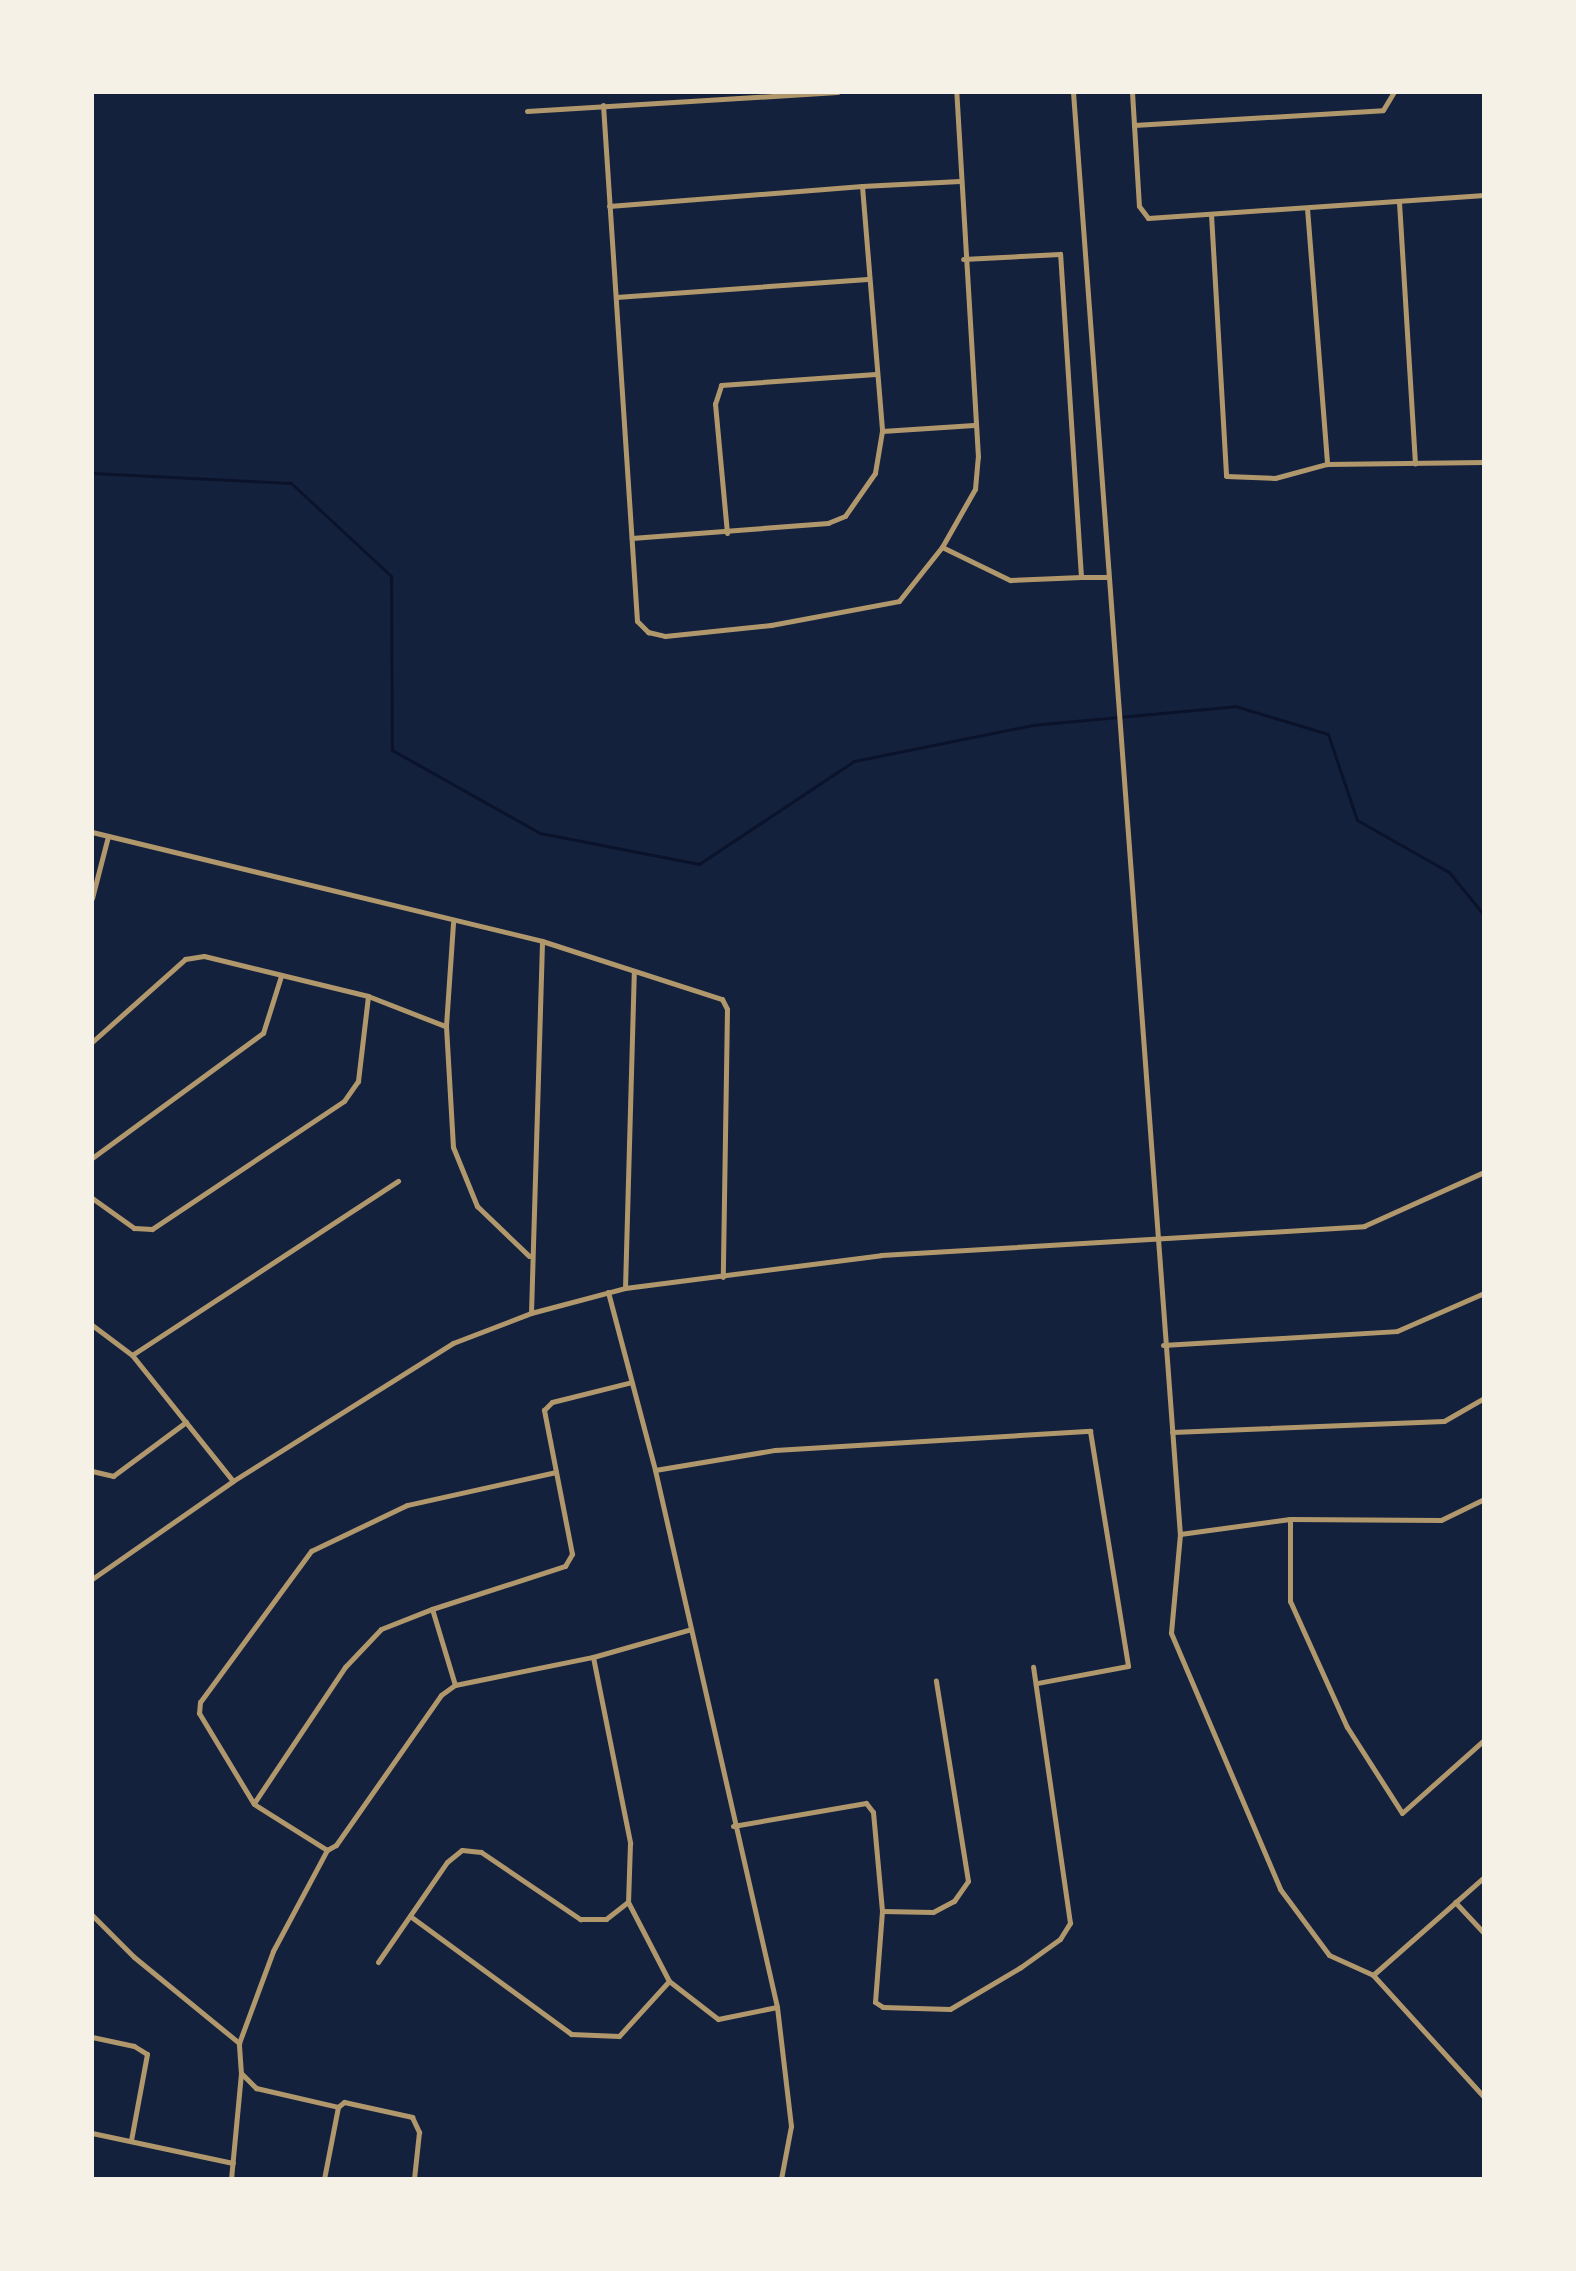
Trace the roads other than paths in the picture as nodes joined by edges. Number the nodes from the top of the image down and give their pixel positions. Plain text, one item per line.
1 (837, 92) edge
2 (956, 92) edge
3 (1073, 92) edge
4 (1132, 92) edge
5 (1394, 92) edge
6 (603, 105) junction
7 (527, 111) dead end
8 (1134, 125) junction
9 (960, 181) junction
10 (862, 186) junction
11 (1484, 195) edge
12 (1399, 201) junction
13 (609, 206) junction
14 (1307, 208) junction
15 (1211, 214) junction
16 (963, 259) junction
17 (867, 279) junction
18 (616, 297) junction
19 (876, 374) junction
20 (974, 425) junction
21 (882, 431) junction
22 (1484, 462) edge
23 (1327, 464) junction
24 (1415, 464) junction
25 (727, 533) junction
26 (632, 538) junction
27 (942, 547) junction
28 (1081, 577) junction
29 (1107, 577) junction
30 (92, 832) edge
31 (108, 836) junction
32 (92, 898) edge
33 (453, 923) junction
34 (542, 941) junction
35 (634, 972) junction
36 (281, 976) junction
37 (368, 996) junction
38 (446, 1026) junction
39 (92, 1042) edge
40 (92, 1158) edge
41 (1484, 1172) edge
42 (398, 1181) dead end
43 (92, 1198) edge
44 (1157, 1236) junction
45 (530, 1257) junction
46 (723, 1277) junction
47 (625, 1288) junction
48 (608, 1292) junction
49 (1484, 1293) edge
50 (531, 1313) junction
51 (92, 1325) edge
52 (1163, 1345) junction
53 (132, 1355) junction
54 (632, 1382) junction
55 (1484, 1398) edge
56 (186, 1422) junction
57 (1172, 1432) junction
58 (655, 1470) junction
59 (92, 1471) edge
60 (556, 1472) junction
61 (233, 1481) junction
62 (1484, 1499) edge
63 (1290, 1519) junction
64 (1180, 1534) junction
65 (92, 1579) edge
66 (432, 1609) junction
67 (691, 1629) junction
68 (593, 1657) junction
69 (1033, 1667) dead end
70 (936, 1681) dead end
71 (1037, 1683) junction
72 (455, 1685) junction
73 (1484, 1740) edge
74 (254, 1804) junction
75 (733, 1826) junction
76 (327, 1850) junction
77 (1484, 1877) edge
78 (628, 1902) junction
79 (1455, 1902) junction
80 (882, 1911) junction
81 (92, 1915) edge
82 (410, 1916) junction
83 (1484, 1933) edge
84 (378, 1962) dead end
85 (1373, 1975) junction
86 (669, 1981) junction
87 (777, 2007) junction
88 (92, 2037) edge
89 (239, 2043) junction
90 (241, 2074) junction
91 (1484, 2097) edge
92 (338, 2107) junction
93 (92, 2133) edge
94 (131, 2140) junction
95 (233, 2163) junction
96 (231, 2179) edge
97 (324, 2179) edge
98 (414, 2179) edge
99 (781, 2179) edge

1 - 6 street
2 - 9 street
3 - 29 street
4 - 8 street
5 - 8 street
6 - 7 street
6 - 13 street
8 - 15 street
9 - 10 street
9 - 16 street
10 - 13 street
10 - 17 street
11 - 12 street
12 - 14 street
12 - 24 street
13 - 18 street
14 - 15 street
14 - 23 street
15 - 23 street
16 - 20 street
16 - 28 street
17 - 18 street
17 - 19 street
18 - 26 street
19 - 21 street
19 - 25 street
20 - 21 street
20 - 27 street
21 - 25 street
22 - 24 street
23 - 24 street
25 - 26 street
26 - 27 street
27 - 28 street
28 - 29 street
29 - 44 street
30 - 31 street
31 - 32 street
31 - 33 street
33 - 34 street
33 - 38 street
34 - 35 street
34 - 45 street
35 - 46 street
35 - 47 street
36 - 37 street
36 - 39 street
36 - 40 street
37 - 38 street
37 - 43 street
38 - 45 street
41 - 44 street
42 - 53 street
44 - 46 street
44 - 52 street
45 - 50 street
46 - 47 street
47 - 48 street
48 - 50 street
48 - 54 street
49 - 52 street
50 - 61 street
51 - 53 street
52 - 57 street
53 - 56 street
54 - 58 street
54 - 60 street
55 - 57 street
56 - 59 street
56 - 61 street
57 - 64 street
58 - 67 street
58 - 71 street
60 - 66 street
60 - 74 street
61 - 65 street
62 - 63 street
63 - 64 street
63 - 73 street
64 - 85 street
66 - 72 street
66 - 74 street
67 - 68 street
67 - 75 street
68 - 72 street
68 - 78 street
69 - 71 street
70 - 80 street
71 - 80 street
72 - 76 street
74 - 76 street
75 - 80 street
75 - 87 street
76 - 89 street
77 - 79 street
78 - 82 street
78 - 86 street
79 - 83 street
79 - 85 street
81 - 89 street
82 - 84 street
82 - 86 street
85 - 91 street
86 - 87 street
87 - 99 street
88 - 94 street
89 - 90 street
90 - 92 street
90 - 95 street
92 - 97 street
92 - 98 street
93 - 94 street
94 - 95 street
95 - 96 street

